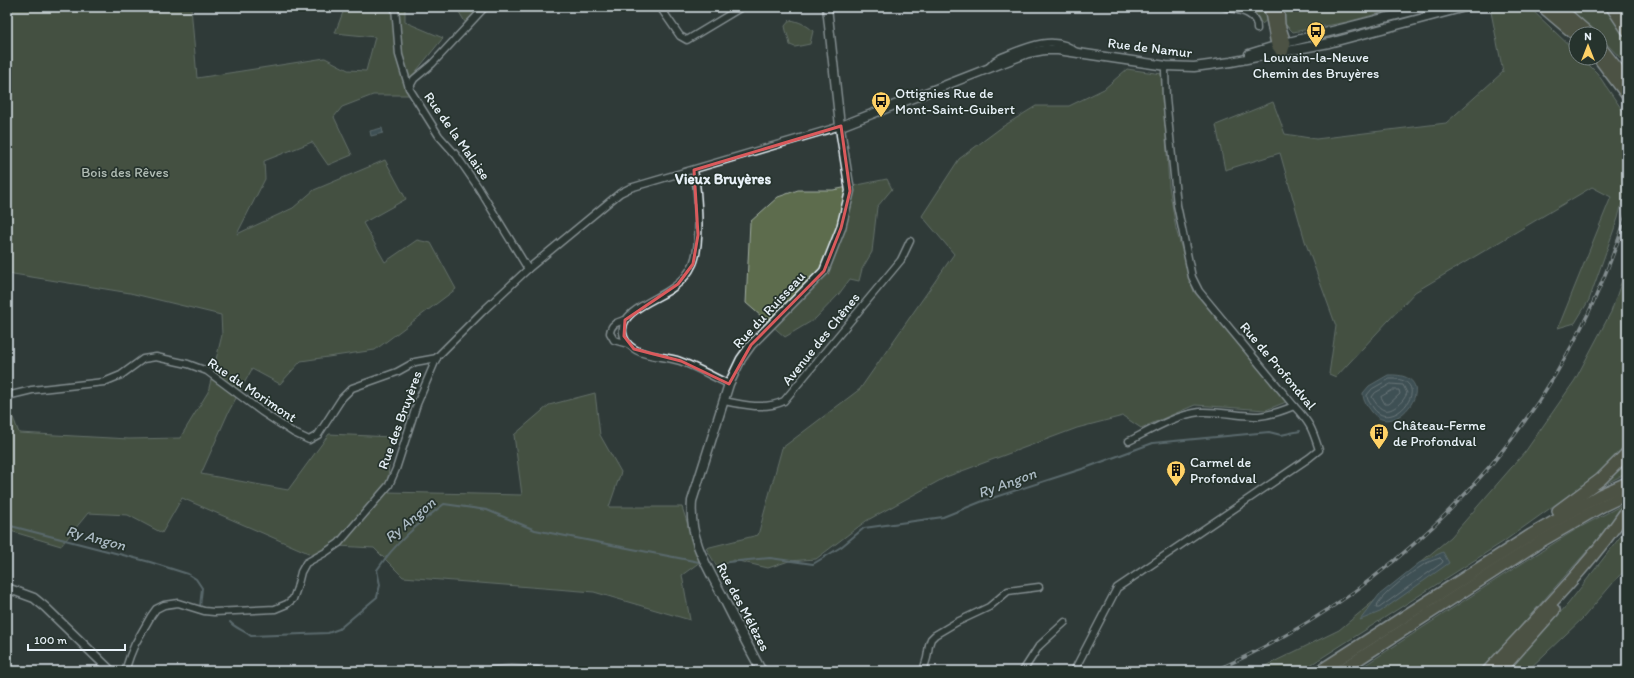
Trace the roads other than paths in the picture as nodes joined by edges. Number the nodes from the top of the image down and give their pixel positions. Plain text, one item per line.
1 (395, 7) edge
2 (485, 7) edge
3 (660, 7) edge
4 (742, 7) edge
5 (827, 7) edge
6 (1225, 7) edge
7 (1270, 7) edge
8 (1278, 7) edge
9 (1428, 7) edge
10 (1466, 7) edge
11 (1542, 7) edge
12 (1558, 7) edge
13 (1612, 7) edge
14 (1622, 7) edge
15 (1627, 15) edge
16 (1580, 26) edge
17 (1257, 28) dead end
18 (1568, 28) edge
19 (1627, 30) edge
20 (1281, 47) junction
21 (1608, 52) edge
22 (1608, 57) edge
23 (1166, 66) junction
24 (1604, 66) edge
25 (1627, 70) edge
26 (1627, 81) edge
27 (409, 88) junction
28 (1627, 95) edge
29 (840, 126) junction
30 (694, 170) junction
31 (910, 241) dead end
32 (528, 269) junction
33 (625, 320) junction
34 (628, 344) junction
35 (437, 358) junction
36 (729, 384) junction
37 (7, 396) edge
38 (724, 401) junction
39 (1294, 406) junction
40 (1129, 441) dead end
41 (1627, 452) edge
42 (1627, 483) edge
43 (1626, 495) edge
44 (1627, 510) edge
45 (1627, 522) edge
46 (1531, 535) junction
47 (702, 557) joint
48 (7, 588) edge
49 (1040, 588) dead end
50 (1065, 622) dead end
51 (1357, 660) junction
52 (761, 670) edge
53 (111, 671) edge
54 (126, 671) edge
55 (492, 671) edge
56 (538, 671) edge
57 (923, 671) edge
58 (1023, 671) edge
59 (1074, 671) edge
60 (1320, 671) edge
61 (1340, 671) edge
62 (1349, 671) edge
63 (1488, 671) edge
64 (1500, 671) edge

1 - 27 street, Rue de la Malaise
2 - 27 street
3 - 4 street
5 - 29 street, Rue du Ruisseau
6 - 17 street
7 - 20 highway
8 - 20 highway
9 - 20 street, Rue de Namur
10 - 20 street, Rue de Namur
11 - 18 highway
12 - 16 highway
13 - 19 highway
14 - 15 highway
20 - 23 street, Rue de Namur
21 - 25 highway
22 - 26 highway
23 - 29 street, Rue de Namur
23 - 39 street, Rue de Profondval
24 - 28 highway
27 - 32 street, Rue de la Malaise
29 - 30 street
29 - 36 street, Rue du Ruisseau
30 - 32 street
30 - 33 street
31 - 38 street, Avenue des Chênes
32 - 35 street
33 - 34 street
33 - 34 street
34 - 36 street
35 - 37 street, Rue du Morimont
35 - 54 street, Rue des Bruyères
36 - 38 street, Rue du Ruisseau
38 - 47 street, Rue du Ruisseau
39 - 40 street
39 - 59 street, Rue de Profondval
41 - 46 highway
42 - 46 highway
43 - 51 highway
44 - 63 highway
45 - 64 highway
46 - 60 highway
47 - 52 street, Rue des Mélèzes
48 - 53 street
49 - 57 street
50 - 58 street
51 - 61 highway
51 - 62 highway
55 - 56 street

